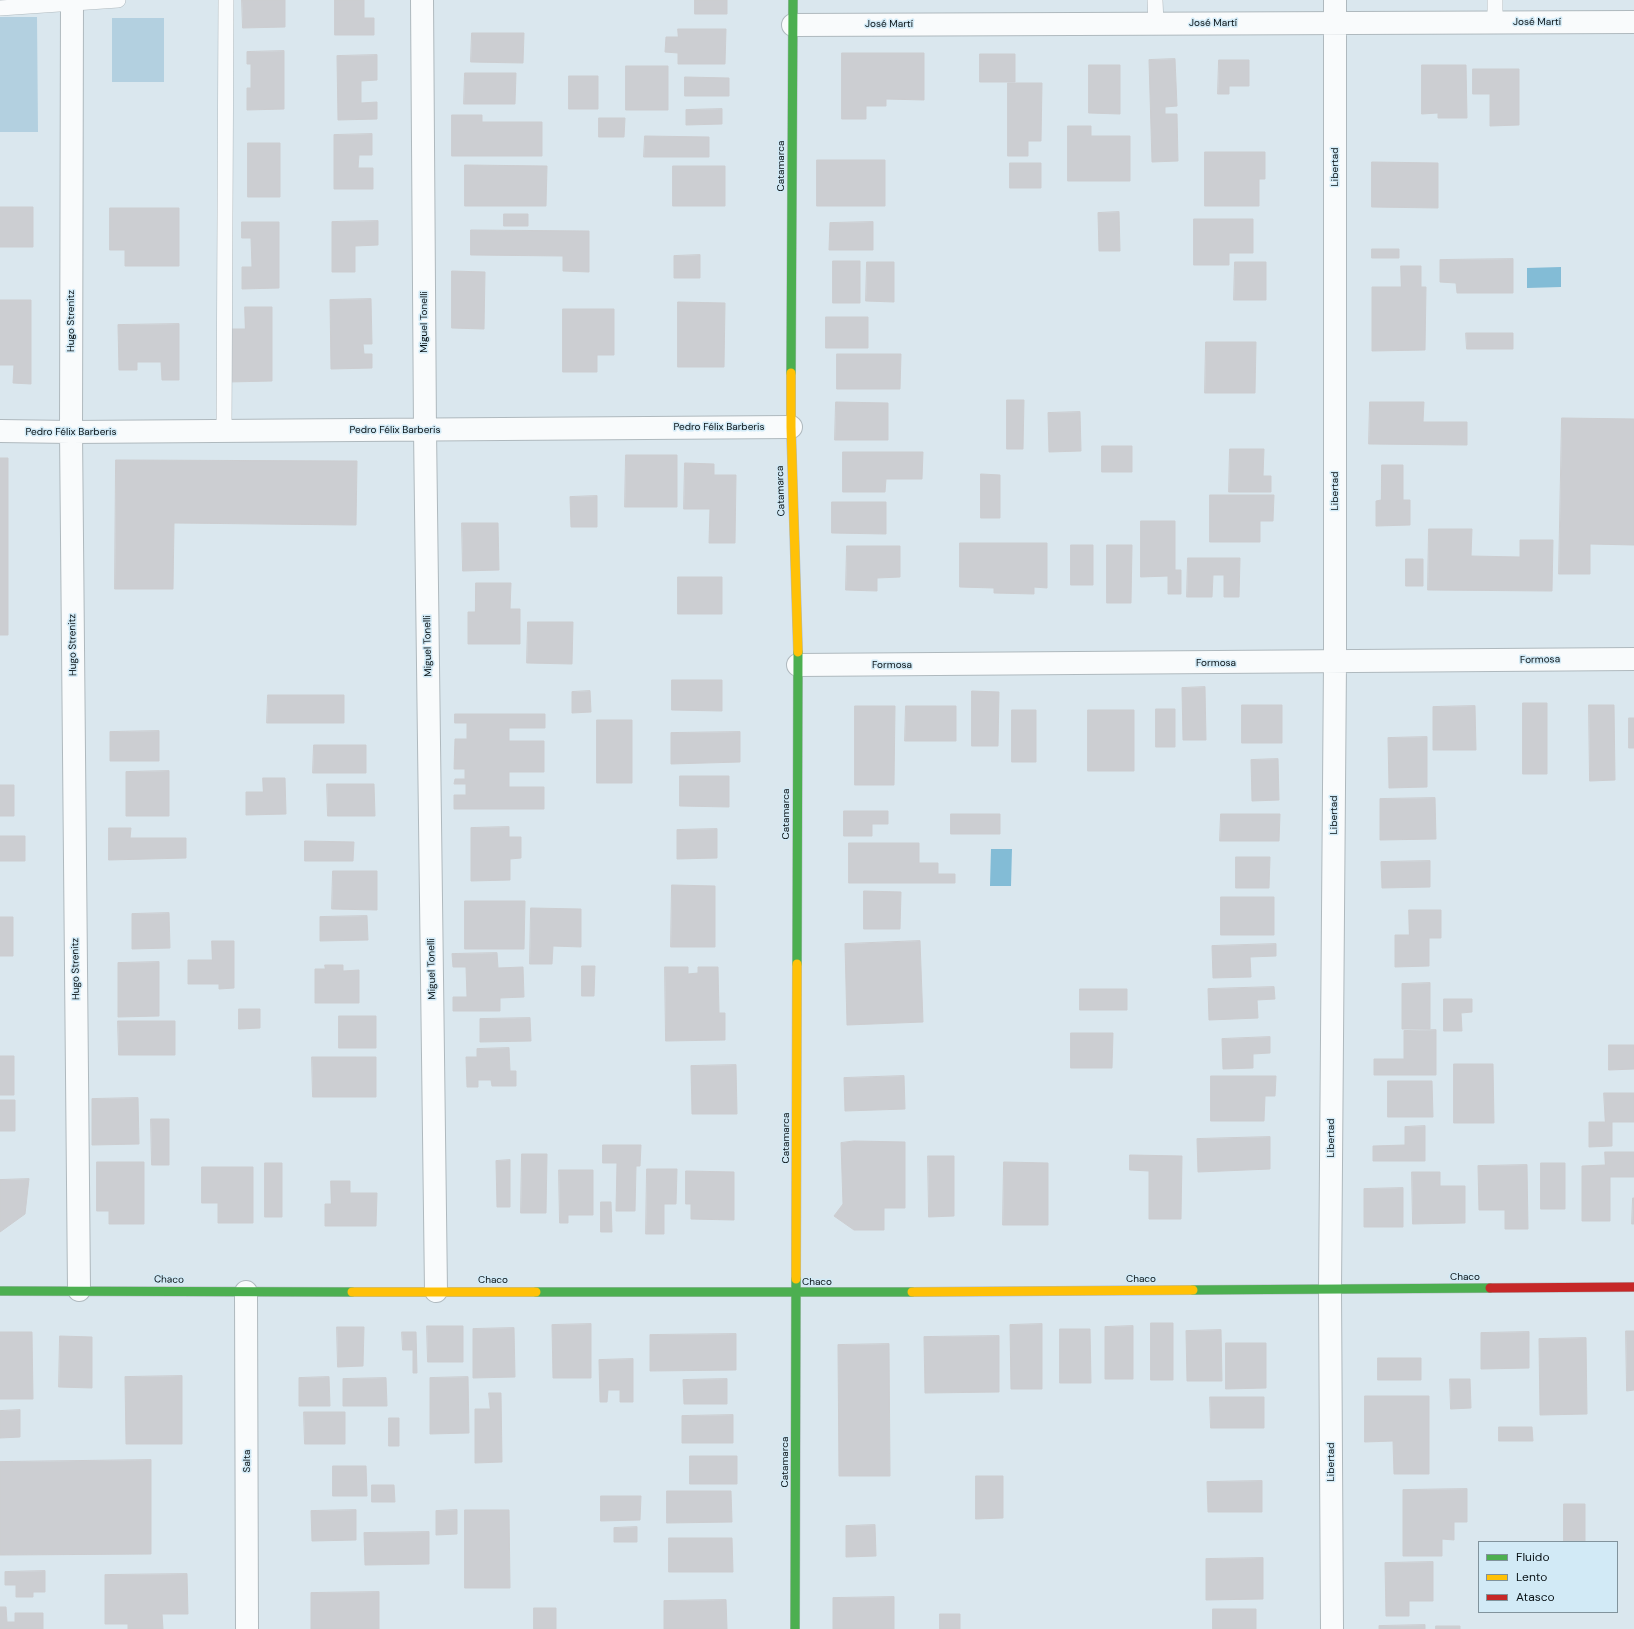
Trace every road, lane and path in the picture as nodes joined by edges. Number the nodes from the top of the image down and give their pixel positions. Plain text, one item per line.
1 (118, 0) edge
2 (226, 0) edge
3 (422, 0) edge
4 (793, 0) edge
5 (1155, 0) edge
6 (1335, 0) edge
7 (1495, 0) edge
8 (72, 1) edge
9 (0, 8) edge
10 (1495, 22) junction
11 (1634, 22) edge
12 (1335, 23) junction
13 (1156, 24) junction
14 (793, 25) junction
15 (791, 427) junction
16 (425, 430) junction
17 (0, 431) edge
18 (224, 431) junction
19 (71, 432) junction
20 (1634, 659) edge
21 (1335, 662) junction
22 (798, 665) junction
23 (1634, 1286) edge
24 (1330, 1289) junction
25 (80, 1290) junction
26 (0, 1291) edge
27 (436, 1291) junction
28 (246, 1292) junction
29 (797, 1293) junction
30 (247, 1629) edge
31 (795, 1629) edge
32 (1332, 1629) edge

1 - 8 lane
2 - 18 lane
3 - 16 street, Miguel Tonelli
4 - 14 main road, Catamarca
5 - 13 lane
6 - 12 street, Libertad
7 - 10 lane
8 - 9 lane
8 - 19 street, Hugo Strenitz
10 - 11 street, José Martí
10 - 12 street, José Martí
12 - 13 street, José Martí
12 - 21 street, Libertad
13 - 14 street, José Martí
14 - 15 main road, Catamarca
15 - 16 street, Pedro Félix Barberis
15 - 22 main road, Catamarca
16 - 18 street, Pedro Félix Barberis
16 - 27 street, Miguel Tonelli
17 - 19 street, Pedro Félix Barberis
18 - 19 street, Pedro Félix Barberis
19 - 25 street, Hugo Strenitz
20 - 21 street, Formosa
21 - 22 street, Formosa
21 - 24 street, Libertad
22 - 29 main road, Catamarca
23 - 24 main road, Chaco
24 - 29 main road, Chaco
24 - 32 street, Libertad
25 - 26 main road, Chaco
25 - 28 main road, Chaco
27 - 28 main road, Chaco
27 - 29 main road, Chaco
28 - 30 street, Salta
29 - 31 main road, Catamarca

